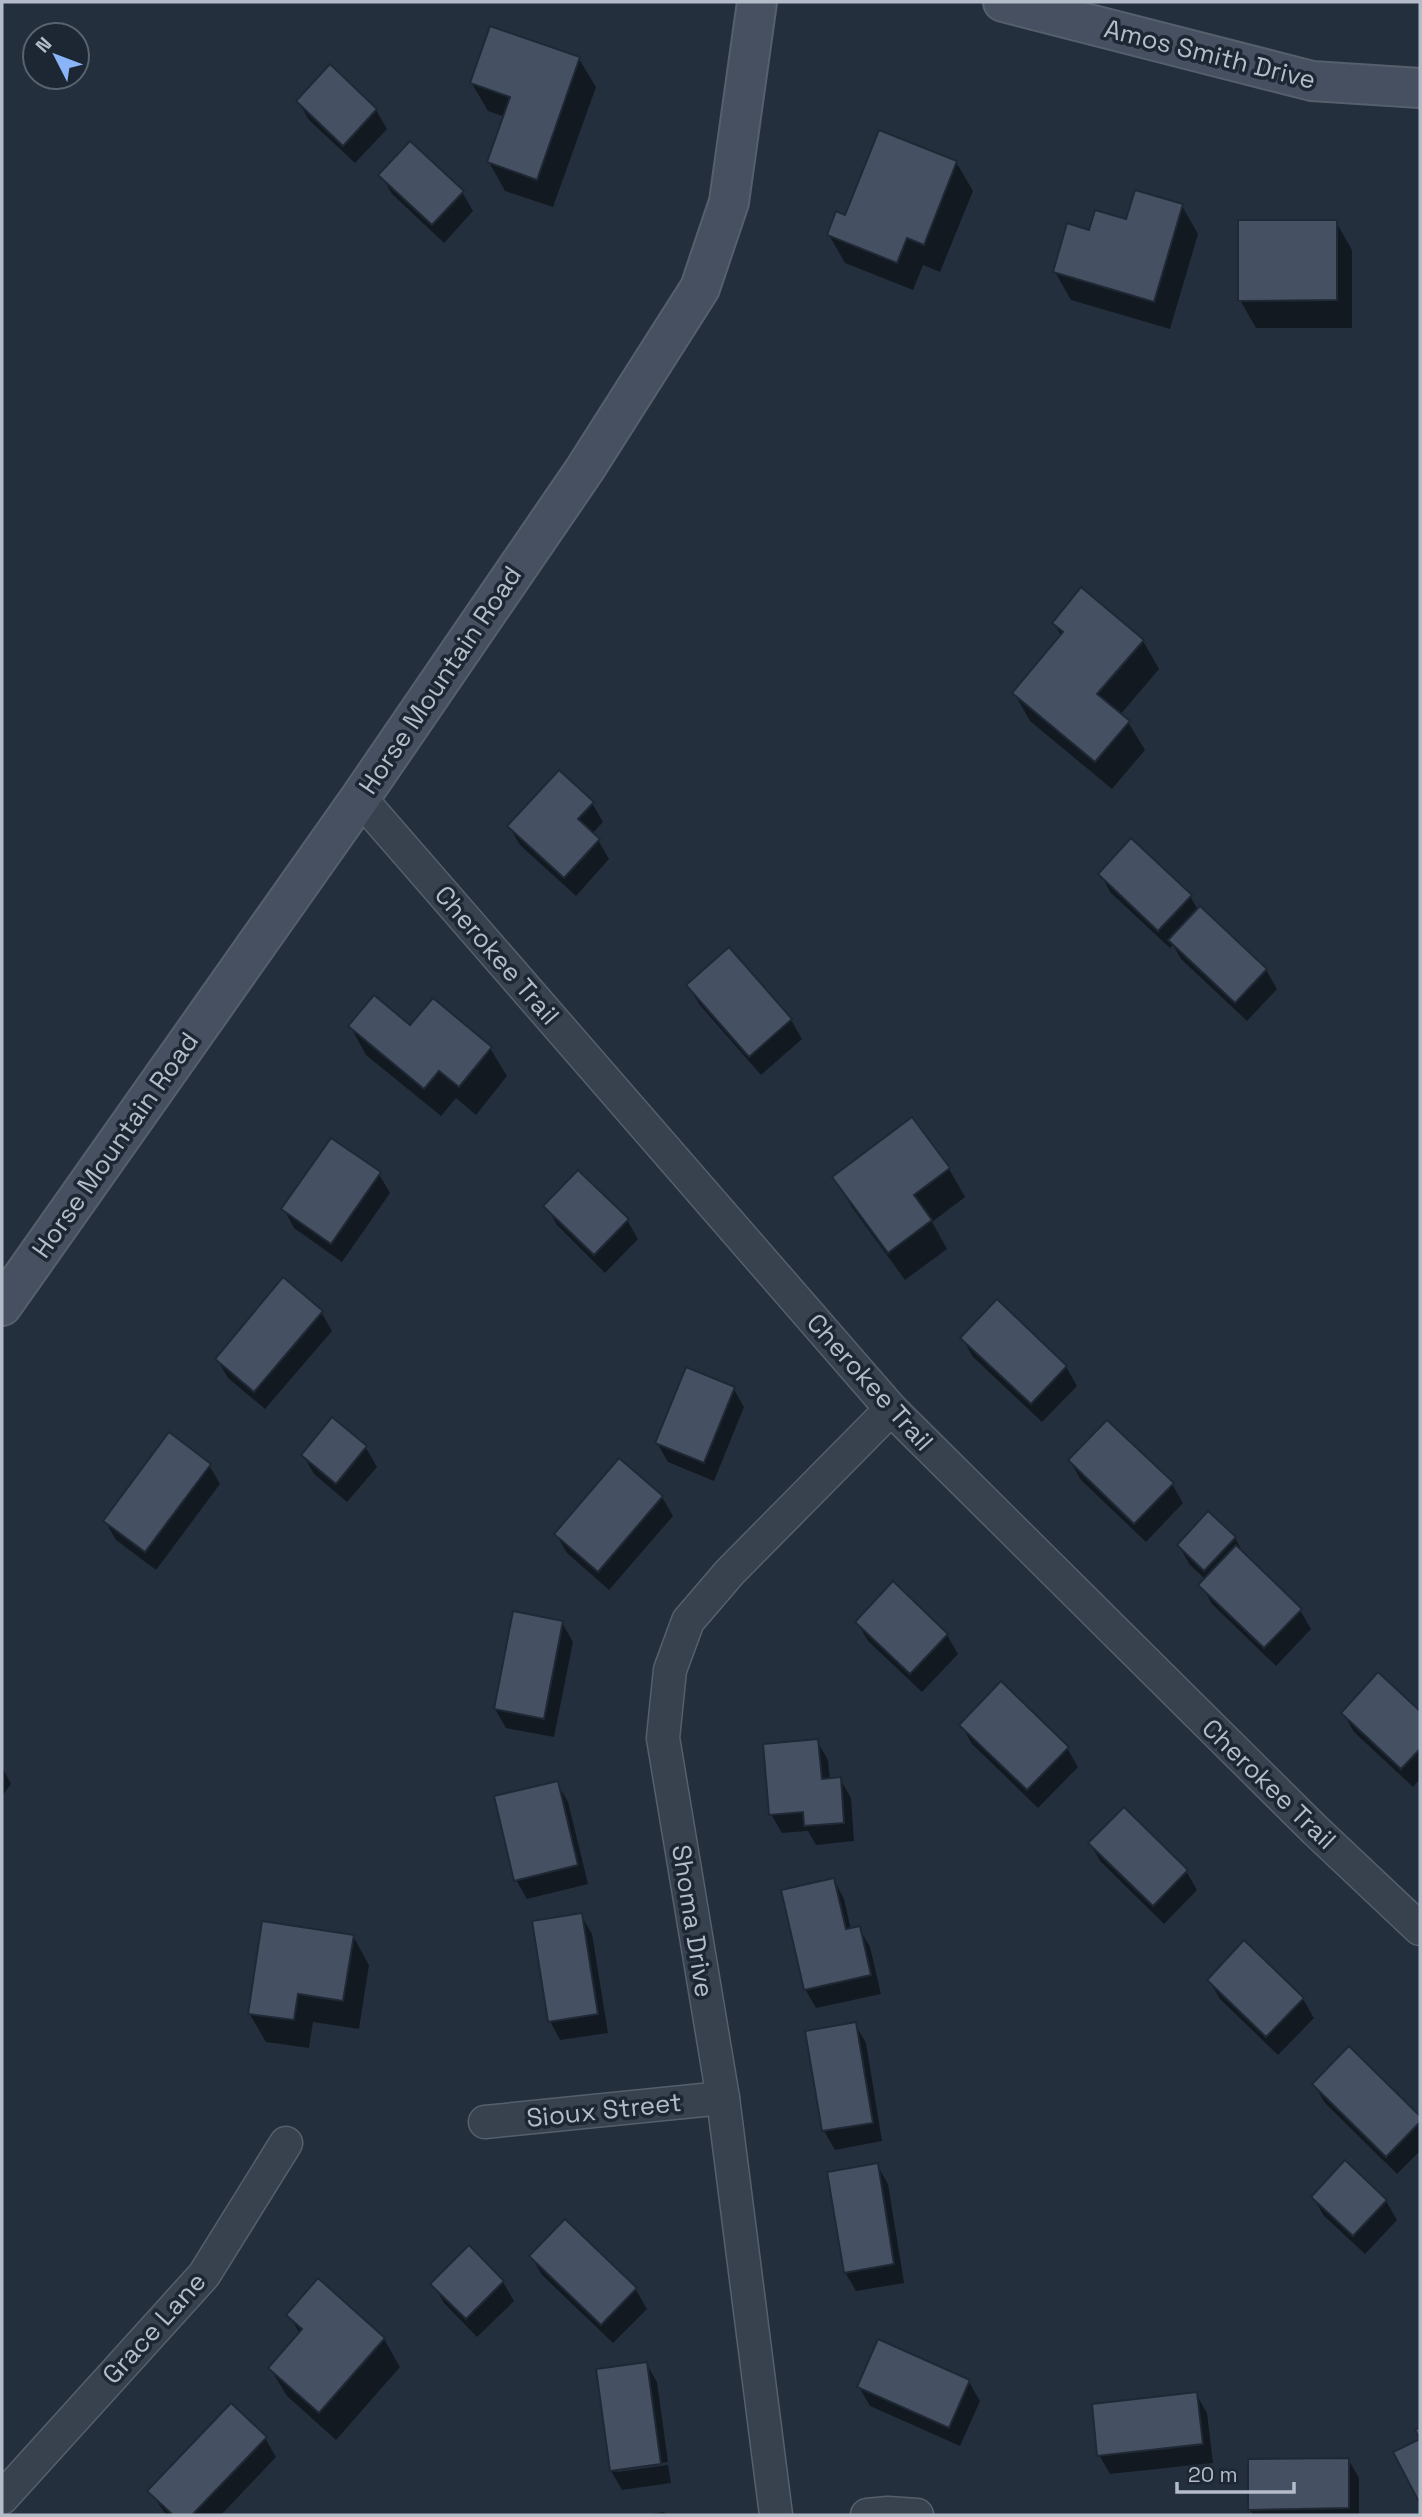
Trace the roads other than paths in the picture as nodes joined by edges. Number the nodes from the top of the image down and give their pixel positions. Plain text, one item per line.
1 (757, 2) edge
2 (1003, 2) edge
3 (1420, 88) edge
4 (360, 798) junction
5 (2, 1306) edge
6 (891, 1409) junction
7 (1420, 1929) edge
8 (723, 2098) junction
9 (485, 2122) dead end
10 (286, 2143) dead end
11 (2, 2498) edge
12 (776, 2515) edge
13 (867, 2515) edge
14 (917, 2515) edge

1 - 4 street, Horse Mountain Road
2 - 3 street, Amos Smith Drive
4 - 5 street, Horse Mountain Road
4 - 6 street, Cherokee Trail
6 - 7 street, Cherokee Trail
6 - 8 street, Shoma Drive
8 - 9 street, Sioux Street
8 - 12 street, Shoma Drive
10 - 11 street, Grace Lane
13 - 14 street

